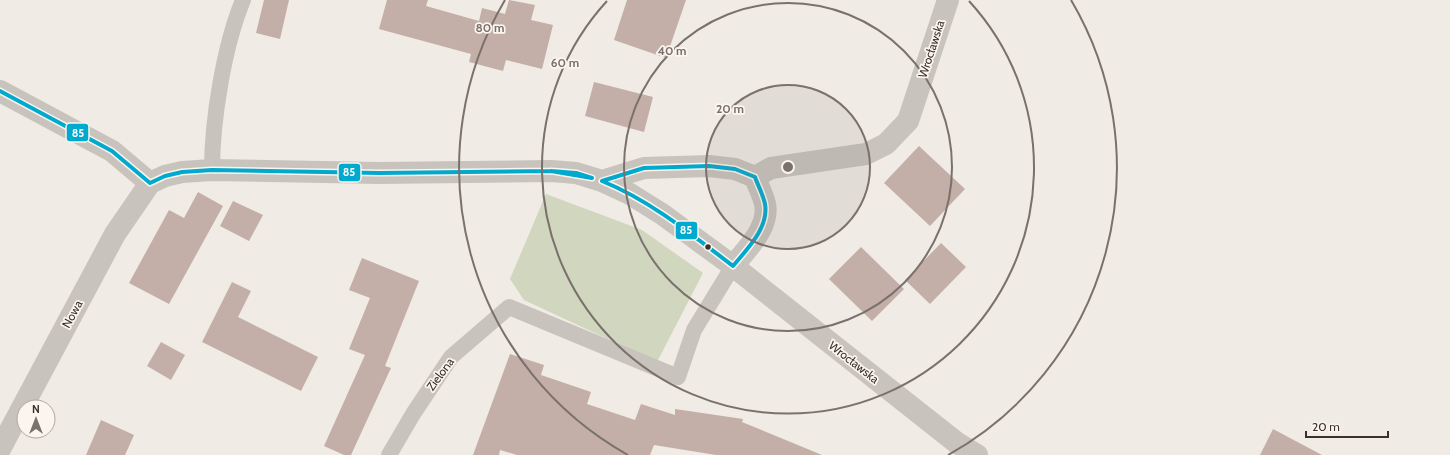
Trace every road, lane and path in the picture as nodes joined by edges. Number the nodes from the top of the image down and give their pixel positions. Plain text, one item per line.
1 (243, 0) edge
2 (948, 0) edge
3 (0, 91) edge
4 (212, 170) junction
5 (755, 177) junction
6 (602, 181) junction
7 (150, 184) junction
8 (732, 266) junction
9 (0, 449) edge
10 (389, 455) edge
11 (977, 455) edge

1 - 4 lane
2 - 5 street, Wrocławska
3 - 7 street
4 - 6 street, Wrocławska
4 - 7 street, Wrocławska
5 - 6 street
5 - 8 street
6 - 8 street, Wrocławska
7 - 9 street, Nowa
8 - 10 lane, Zielona
8 - 11 street, Wrocławska

